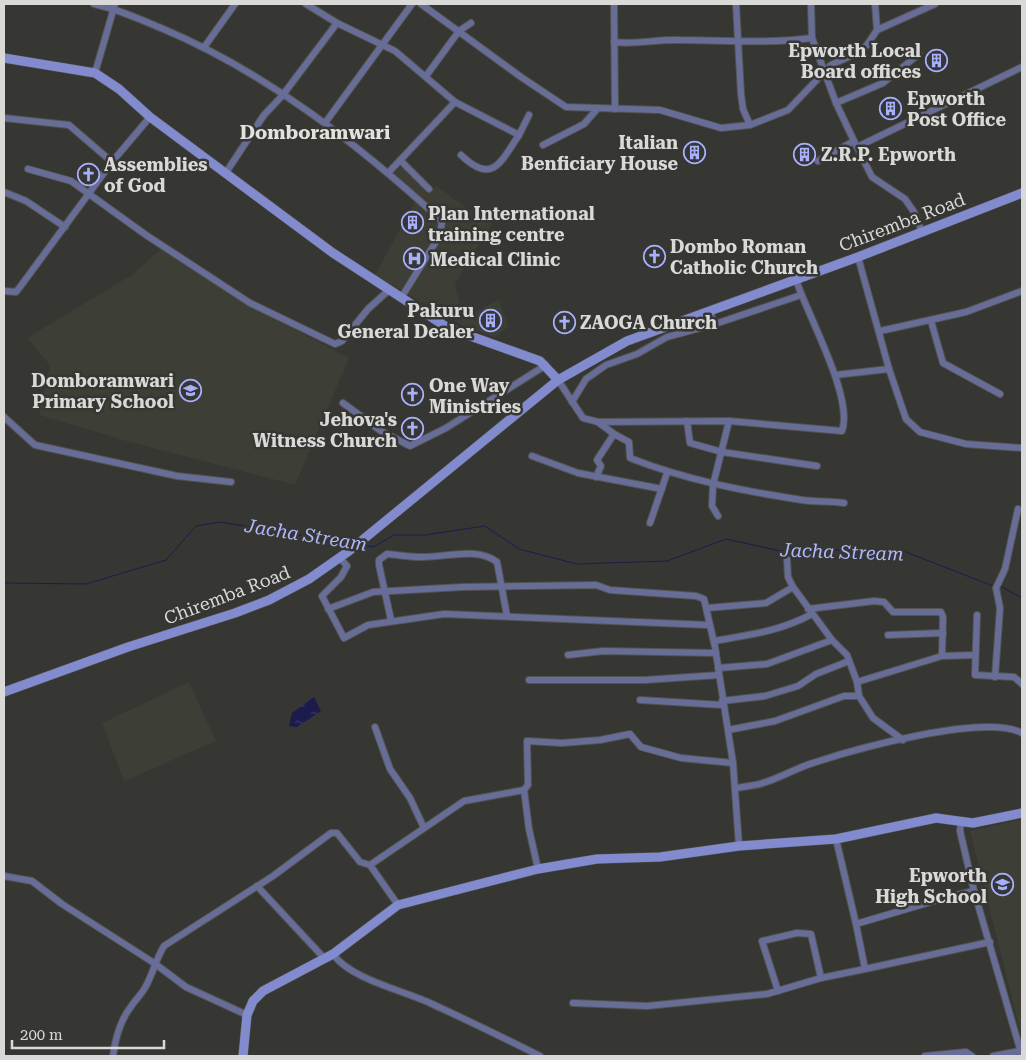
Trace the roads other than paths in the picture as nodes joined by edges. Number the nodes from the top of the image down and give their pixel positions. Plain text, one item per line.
1 (94, 4) edge
2 (235, 4) edge
3 (306, 4) edge
4 (412, 4) edge
5 (421, 4) edge
6 (614, 4) edge
7 (736, 4) edge
8 (811, 4) edge
9 (875, 4) edge
10 (935, 4) edge
11 (114, 6) edge
12 (337, 23) junction
13 (471, 23) dead end
14 (459, 30) junction
15 (877, 30) junction
16 (812, 38) junction
17 (614, 42) junction
18 (738, 42) junction
19 (382, 45) junction
20 (205, 46) junction
21 (919, 54) dead end
22 (4, 58) edge
23 (1022, 67) edge
24 (825, 71) junction
25 (95, 73) junction
26 (426, 76) junction
27 (282, 96) junction
28 (455, 102) junction
29 (836, 103) junction
30 (598, 108) junction
31 (615, 109) junction
32 (529, 115) dead end
33 (150, 117) junction
34 (4, 118) edge
35 (325, 123) junction
36 (750, 125) junction
37 (519, 135) junction
38 (855, 144) junction
39 (543, 145) dead end
40 (461, 155) dead end
41 (401, 161) junction
42 (112, 162) junction
43 (818, 162) dead end
44 (28, 169) dead end
45 (389, 172) junction
46 (225, 174) junction
47 (429, 189) dead end
48 (4, 192) edge
49 (90, 193) junction
50 (1022, 193) edge
51 (65, 227) junction
52 (922, 232) junction
53 (858, 257) junction
54 (796, 280) junction
55 (388, 290) junction
56 (4, 291) edge
57 (1022, 291) edge
58 (801, 295) junction
59 (401, 298) junction
60 (710, 311) junction
61 (931, 321) junction
62 (715, 324) junction
63 (880, 331) junction
64 (546, 365) junction
65 (889, 369) junction
66 (835, 375) junction
67 (558, 380) junction
68 (1000, 394) dead end
69 (572, 402) junction
70 (342, 403) dead end
71 (4, 417) edge
72 (686, 421) junction
73 (729, 421) junction
74 (598, 422) junction
75 (614, 434) junction
76 (1022, 448) edge
77 (722, 452) junction
78 (532, 456) dead end
79 (817, 466) dead end
80 (667, 472) junction
81 (596, 477) junction
82 (231, 482) dead end
83 (713, 485) junction
84 (662, 489) junction
85 (844, 503) dead end
86 (1018, 509) dead end
87 (718, 516) dead end
88 (650, 523) dead end
89 (340, 558) junction
90 (787, 559) dead end
91 (793, 587) junction
92 (502, 588) junction
93 (385, 591) junction
94 (707, 608) junction
95 (328, 609) junction
96 (810, 612) junction
97 (507, 616) junction
98 (977, 616) dead end
99 (391, 620) junction
100 (709, 625) junction
101 (942, 634) junction
102 (888, 635) dead end
103 (832, 640) junction
104 (714, 641) junction
105 (716, 653) junction
106 (568, 655) dead end
107 (975, 655) junction
108 (942, 656) junction
109 (849, 661) junction
110 (718, 668) junction
111 (719, 675) junction
112 (995, 677) junction
113 (529, 680) dead end
114 (857, 682) junction
115 (1022, 684) edge
116 (4, 692) edge
117 (859, 696) junction
118 (640, 700) dead end
119 (723, 703) junction
120 (375, 727) dead end
121 (728, 730) junction
122 (1022, 733) edge
123 (903, 740) junction
124 (733, 763) junction
125 (736, 788) junction
126 (524, 790) junction
127 (1022, 813) edge
128 (960, 822) junction
129 (424, 828) junction
130 (836, 838) junction
131 (739, 846) junction
132 (370, 865) junction
133 (538, 870) junction
134 (4, 876) edge
135 (257, 886) junction
136 (974, 892) junction
137 (398, 905) junction
138 (856, 924) junction
139 (990, 942) junction
140 (328, 956) junction
141 (154, 963) junction
142 (865, 969) junction
143 (821, 978) junction
144 (778, 990) junction
145 (573, 1003) dead end
146 (247, 1014) junction
147 (1021, 1054) edge
148 (113, 1056) edge
149 (243, 1056) edge
150 (540, 1056) edge
151 (925, 1056) edge
152 (972, 1056) edge
153 (992, 1056) edge

1 - 11 street
2 - 20 street
3 - 12 street
4 - 19 street
5 - 14 street
6 - 17 street
7 - 18 street
8 - 16 street
9 - 15 street
10 - 15 street
11 - 20 street
11 - 25 street
12 - 19 street
12 - 27 street
13 - 14 street
14 - 26 street
14 - 30 street
15 - 24 street
16 - 18 street
16 - 24 street
17 - 18 street
17 - 31 street
18 - 36 street
19 - 26 street
19 - 35 street
20 - 27 street
21 - 29 street
22 - 25 street
23 - 38 street
24 - 29 street
24 - 36 street
25 - 33 street
26 - 28 street
27 - 35 street
27 - 46 street
28 - 37 street
28 - 41 street
29 - 38 street
30 - 31 street
30 - 39 street
31 - 36 street
32 - 37 street
33 - 42 street
33 - 46 street
34 - 42 street
35 - 45 street
37 - 40 street
38 - 43 street
38 - 52 street
41 - 45 street
41 - 47 street
42 - 49 street
44 - 49 street
45 - 59 street
46 - 55 street
48 - 51 street
49 - 51 street
49 - 55 street
50 - 52 street, Chiremba Road
51 - 56 street
52 - 53 street, Chiremba Road
53 - 54 street, Chiremba Road
53 - 63 street
54 - 58 street
54 - 60 street, Chiremba Road
55 - 59 street
57 - 61 street
58 - 62 street
58 - 66 street
59 - 64 street
60 - 62 street
60 - 67 street, Chiremba Road
61 - 63 street
61 - 68 street
62 - 69 street
63 - 65 street
64 - 67 street
64 - 70 street
65 - 66 street
65 - 76 street
66 - 73 street
67 - 69 street
67 - 89 street, Chiremba Road
69 - 74 street
71 - 82 street
72 - 73 street
72 - 74 street
72 - 77 street
73 - 77 street
74 - 75 street
75 - 80 street
75 - 81 street
77 - 79 street
77 - 83 street
78 - 81 street
80 - 83 street
80 - 84 street
81 - 84 street
83 - 85 street
83 - 87 street
84 - 88 street
86 - 112 street
89 - 95 street
89 - 116 street, Chiremba Road
90 - 91 street
91 - 94 street
91 - 96 street
92 - 93 street
92 - 93 street
92 - 94 street
92 - 97 street
93 - 95 street
93 - 99 street
94 - 100 street
95 - 99 street
96 - 101 street
96 - 103 street
96 - 104 street
97 - 99 street
97 - 100 street
98 - 107 street
100 - 104 street
101 - 102 street
101 - 108 street
103 - 109 street
103 - 110 street
104 - 105 street
105 - 106 street
105 - 110 street
107 - 108 street
107 - 112 street
108 - 114 street
109 - 114 street
109 - 119 street
110 - 111 street
111 - 113 street
111 - 119 street
112 - 115 street
114 - 117 street
117 - 121 street
117 - 123 street
118 - 119 street
119 - 121 street
120 - 129 street
121 - 124 street
122 - 123 street
123 - 125 street
124 - 125 street
124 - 126 street
125 - 131 street
126 - 129 street
126 - 133 street
127 - 128 street
128 - 130 street
128 - 136 street
129 - 132 street
130 - 131 street
130 - 138 street
131 - 133 street
132 - 135 street
132 - 137 street
133 - 137 street
134 - 141 street
135 - 140 street
135 - 141 street
136 - 138 street
136 - 139 street
137 - 140 street
138 - 142 street
139 - 142 street
139 - 147 street
140 - 146 street
140 - 150 street
141 - 146 street
141 - 148 street
142 - 143 street
143 - 144 street
143 - 144 street
144 - 145 street
146 - 149 street
147 - 153 street
151 - 152 street

